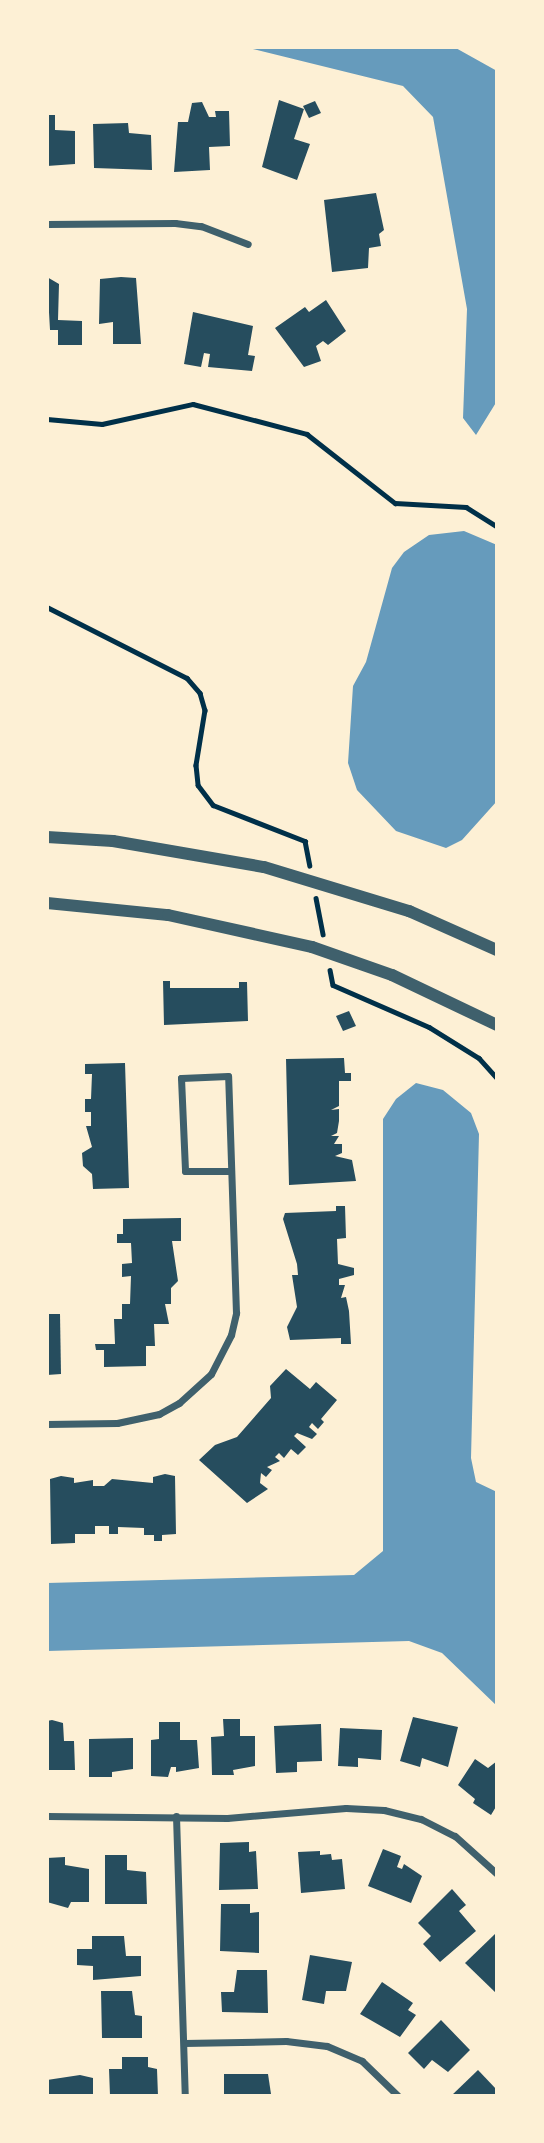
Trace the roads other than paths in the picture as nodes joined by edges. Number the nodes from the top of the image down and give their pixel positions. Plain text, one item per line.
1 (47, 224) edge
2 (248, 244) dead end
3 (47, 836) edge
4 (47, 903) edge
5 (497, 950) edge
6 (497, 1026) edge
7 (231, 1171) junction
8 (47, 1424) edge
9 (47, 1816) edge
10 (176, 1816) junction
11 (497, 1874) edge
12 (184, 2043) junction
13 (185, 2096) edge
14 (398, 2096) edge

1 - 2 street
3 - 5 street
4 - 6 street
7 - 7 street
7 - 8 street
9 - 10 street
10 - 11 street
10 - 12 street
12 - 13 street
12 - 14 street

